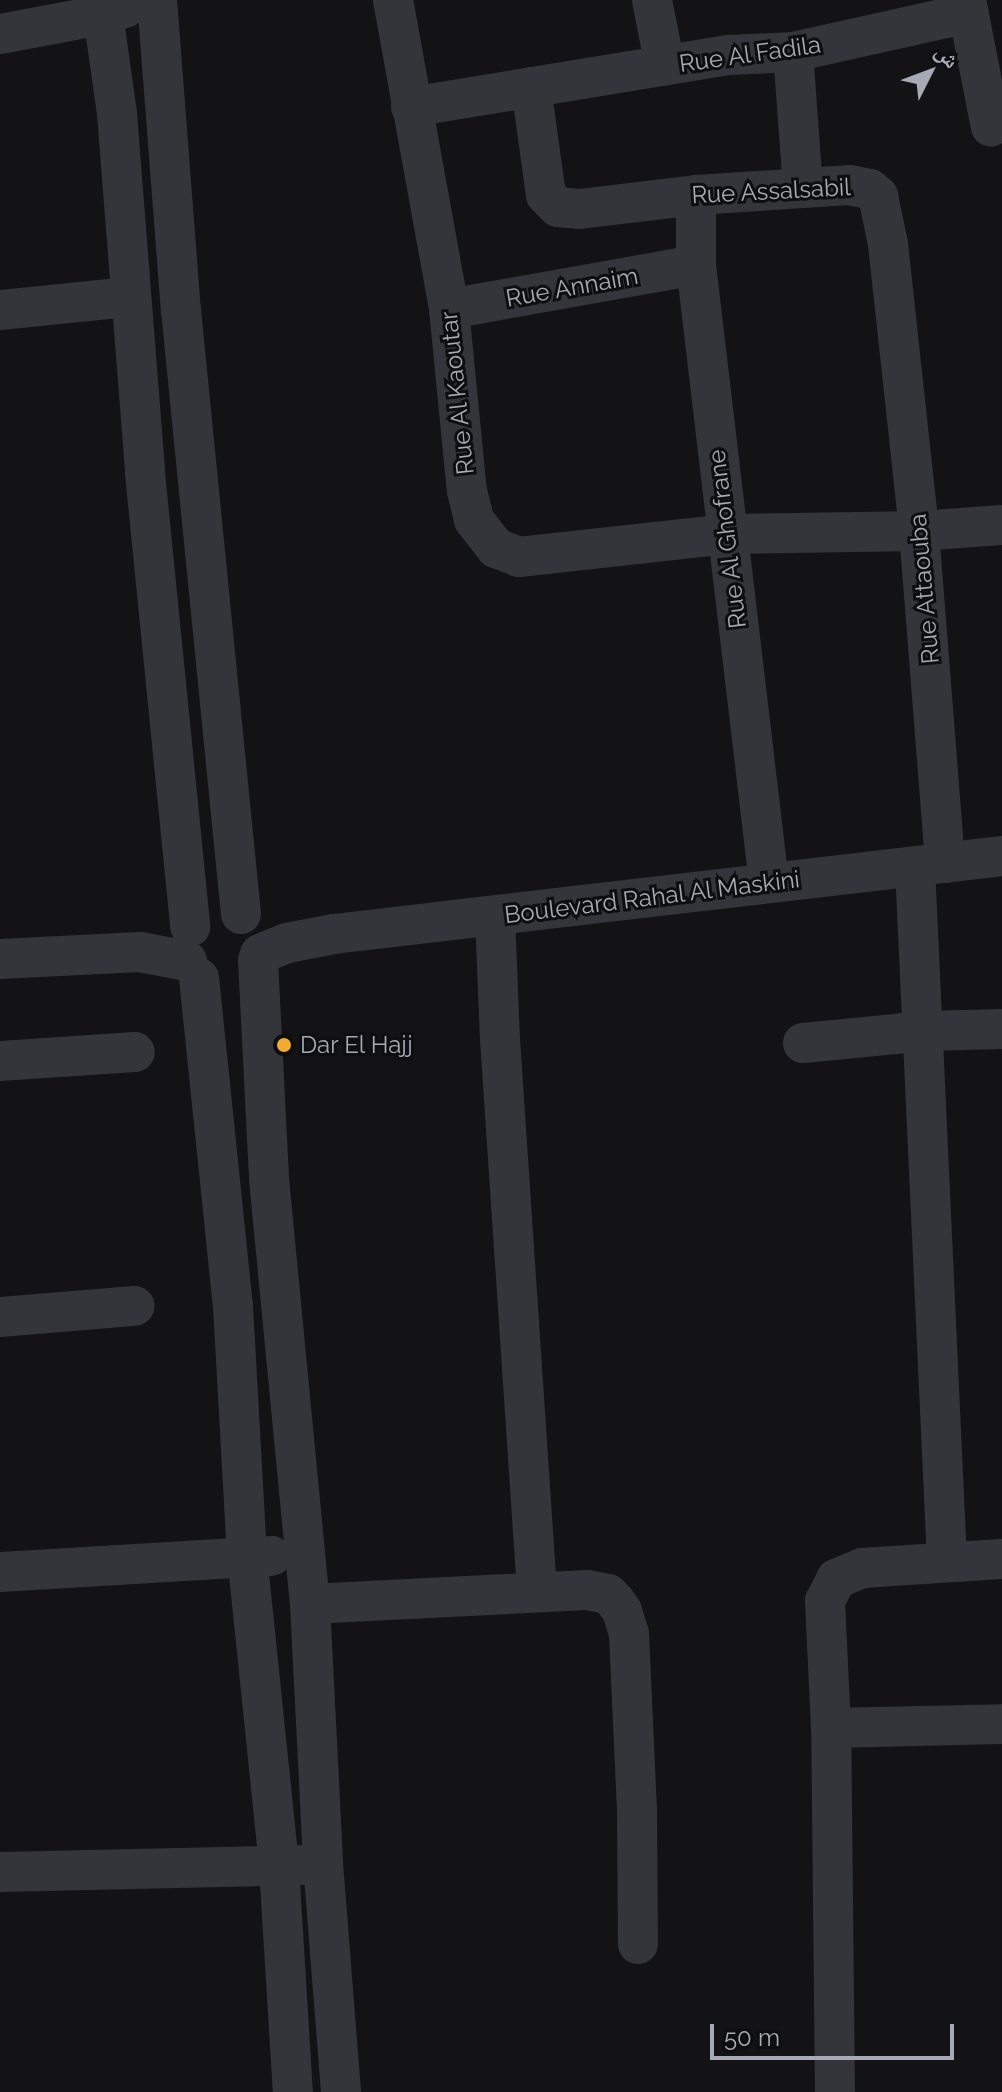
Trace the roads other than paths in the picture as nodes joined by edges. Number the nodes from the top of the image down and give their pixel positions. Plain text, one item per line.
1 (148, 0) edge
2 (157, 0) edge
3 (393, 0) edge
4 (652, 0) edge
5 (968, 7) edge
6 (102, 8) edge
7 (0, 34) edge
8 (793, 52) junction
9 (665, 66) junction
10 (531, 87) junction
11 (411, 107) junction
12 (991, 127) dead end
13 (803, 187) junction
14 (696, 195) junction
15 (696, 265) junction
16 (129, 297) junction
17 (449, 309) junction
18 (0, 310) edge
19 (896, 317) joint
20 (1002, 525) edge
21 (919, 531) junction
22 (727, 534) junction
23 (1002, 856) edge
24 (930, 865) junction
25 (769, 883) junction
26 (495, 916) junction
27 (254, 941) junction
28 (190, 951) junction
29 (0, 959) edge
30 (1002, 1029) edge
31 (925, 1031) junction
32 (803, 1043) dead end
33 (135, 1052) dead end
34 (0, 1061) edge
35 (135, 1306) dead end
36 (0, 1317) edge
37 (247, 1555) junction
38 (304, 1556) junction
39 (1002, 1559) edge
40 (947, 1562) junction
41 (0, 1572) edge
42 (537, 1592) junction
43 (310, 1604) junction
44 (1002, 1724) edge
45 (831, 1728) junction
46 (323, 1863) junction
47 (279, 1866) junction
48 (0, 1872) edge
49 (638, 1944) dead end
50 (293, 2092) edge
51 (341, 2092) edge
52 (835, 2092) edge

1 - 6 street
2 - 27 street
3 - 11 street, Rue Al Kaoutar
4 - 9 street
5 - 8 street, Rue Al Fadila
5 - 12 street
6 - 7 street
6 - 16 street
8 - 9 street, Rue Al Fadila
8 - 13 street
9 - 10 street, Rue Al Fadila
10 - 11 street, Rue Al Fadila
10 - 14 street, Rue Assalsabil
11 - 17 street, Rue Al Kaoutar
13 - 14 street, Rue Assalsabil
13 - 19 street, Rue Assalsabil
14 - 15 street, Rue Al Ghofrane
15 - 17 street, Rue Annaim
15 - 22 street, Rue Al Ghofrane
16 - 18 street
16 - 28 street
17 - 22 street, Rue Al Kaoutar
19 - 21 street, Rue Attaouba
20 - 21 street, Rue Al Kaoutar
21 - 22 street, Rue Al Kaoutar
21 - 24 street, Rue Attaouba
22 - 25 street, Rue Al Ghofrane
23 - 24 street, Boulevard Rahal Al Maskini
24 - 25 street, Boulevard Rahal Al Maskini
24 - 31 street, Rue Attaouba
25 - 26 street, Boulevard Rahal Al Maskini
26 - 27 street, Boulevard Rahal Al Maskini
26 - 42 street
27 - 28 street, Boulevard Rahal Al Maskini
27 - 28 street, Boulevard Rahal Al Maskini
27 - 38 street
28 - 29 street, Boulevard Rahal Al Maskini
28 - 37 street
30 - 31 street
31 - 32 street
31 - 40 street, Rue Attaouba
33 - 34 street
35 - 36 street
37 - 38 street
37 - 41 street
37 - 47 street
38 - 43 street
39 - 40 street
40 - 45 street
42 - 43 street
42 - 49 street
43 - 46 street
44 - 45 street
45 - 52 street
46 - 47 street
46 - 51 street
47 - 48 street
47 - 50 street

